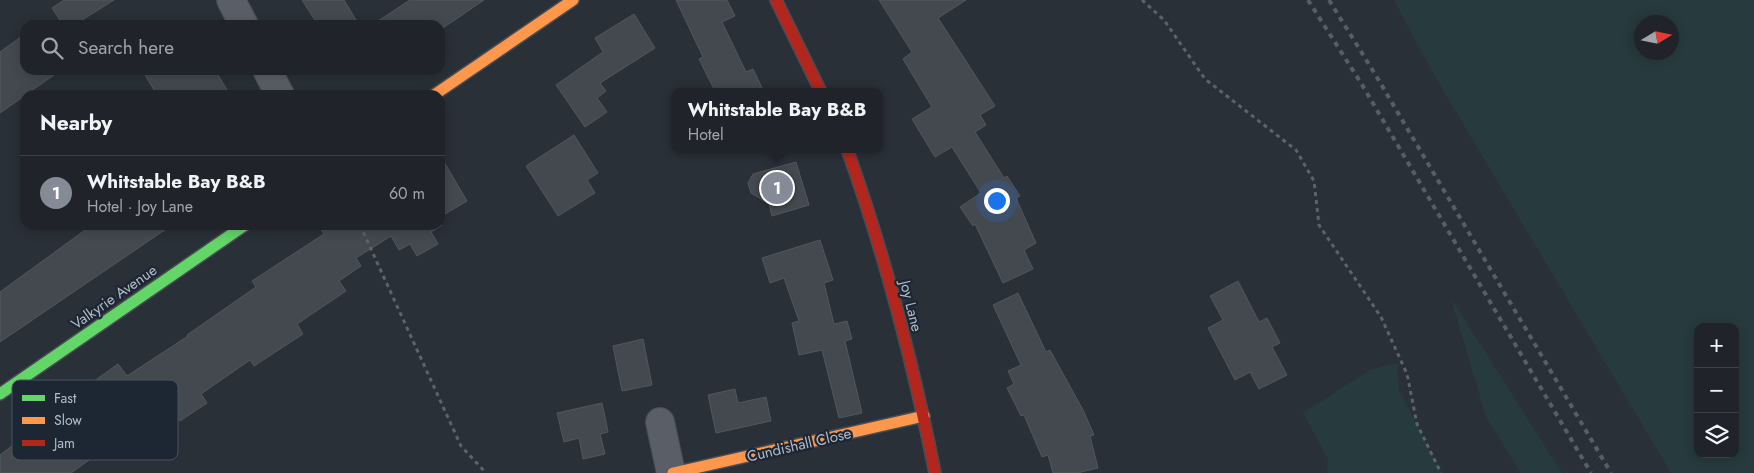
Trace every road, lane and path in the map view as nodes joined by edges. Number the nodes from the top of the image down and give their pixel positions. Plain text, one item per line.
1 (231, 0) edge
2 (573, 0) edge
3 (776, 0) edge
4 (1142, 0) edge
5 (241, 20) edge
6 (270, 75) edge
7 (820, 88) edge
8 (277, 90) edge
9 (441, 90) edge
10 (848, 153) edge
11 (238, 230) edge
12 (362, 230) edge
13 (20, 380) edge
14 (12, 386) edge
15 (0, 394) edge
16 (924, 416) junction
17 (660, 422) dead end
18 (486, 473) edge
19 (672, 473) edge
20 (934, 473) edge
21 (1440, 473) edge

1 - 5 street
2 - 9 street
3 - 7 street
4 - 21 path
6 - 8 street
10 - 16 street, Joy Lane
11 - 13 street, Valkyrie Avenue
12 - 18 path
14 - 15 street, Valkyrie Avenue
16 - 19 street, Cundishall Close
16 - 20 street, Joy Lane
17 - 19 street, Cundishall Close

